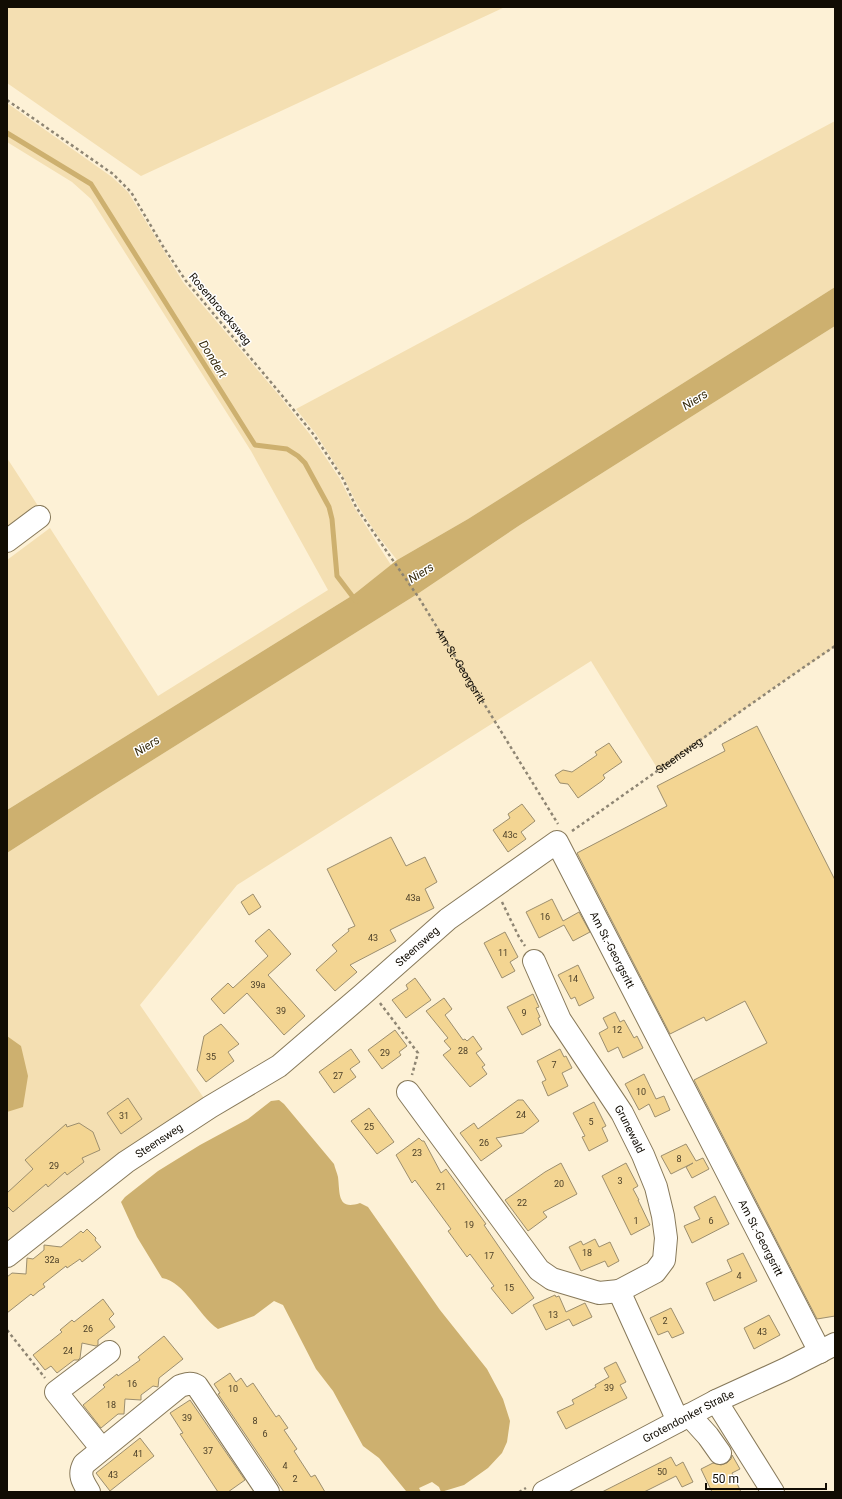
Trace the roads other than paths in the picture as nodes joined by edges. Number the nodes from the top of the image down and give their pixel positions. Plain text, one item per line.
1 (39, 517) dead end
2 (7, 541) edge
3 (557, 842) joint
4 (534, 961) road end
5 (408, 1092) road end
6 (7, 1256) edge
7 (619, 1291) junction
8 (828, 1348) edge
9 (109, 1352) dead end
10 (716, 1401) junction
11 (684, 1418) junction
12 (102, 1449) junction
13 (720, 1454) dead end
14 (263, 1490) edge
15 (89, 1492) edge
16 (544, 1492) edge
17 (773, 1492) edge

1 - 2 street
3 - 6 street, Steensweg
3 - 8 street, Am St.-Georgsritt
4 - 7 street, Grunewald
5 - 7 street, Grunewald
7 - 11 street
8 - 10 street, Grotendonker Straße
9 - 12 street
10 - 11 street, Grotendonker Straße
10 - 17 street
11 - 13 street
11 - 16 street, Grotendonker Straße
12 - 14 street
12 - 15 street

